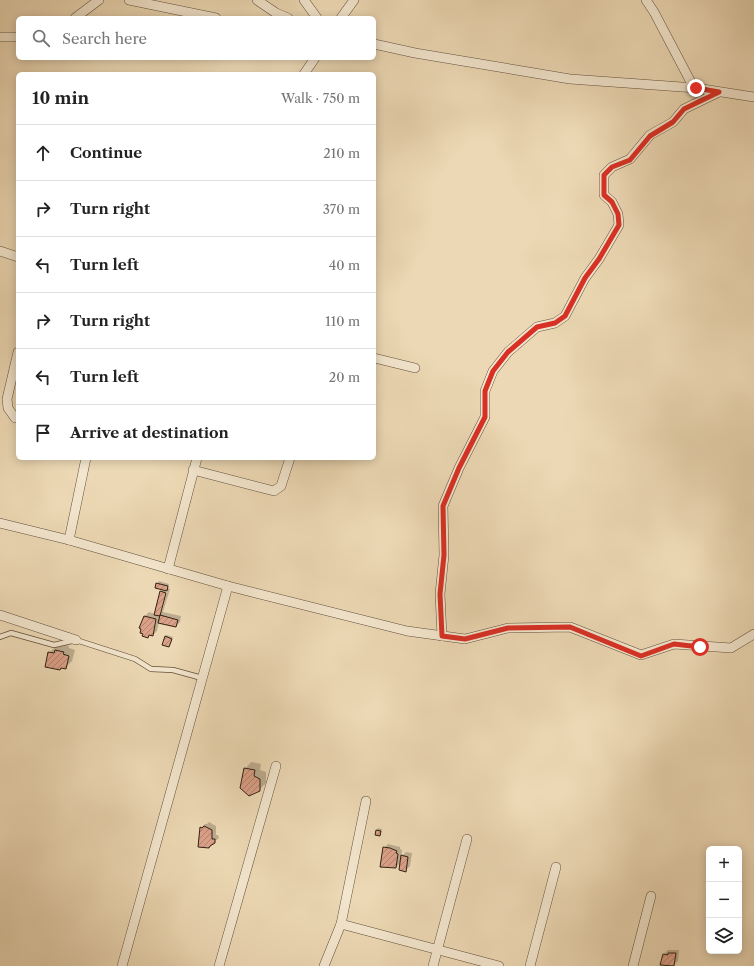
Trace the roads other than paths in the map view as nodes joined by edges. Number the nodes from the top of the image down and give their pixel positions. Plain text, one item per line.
1 (99, 0) edge
2 (129, 0) edge
3 (257, 0) edge
4 (304, 0) edge
5 (354, 0) edge
6 (646, 0) edge
7 (78, 16) edge
8 (206, 16) edge
9 (283, 16) edge
10 (316, 16) edge
11 (343, 16) edge
12 (0, 36) edge
13 (16, 37) edge
14 (376, 44) edge
15 (314, 60) edge
16 (305, 72) edge
17 (694, 88) junction
18 (719, 92) junction
19 (754, 97) edge
20 (0, 251) edge
21 (16, 256) edge
22 (376, 358) edge
23 (16, 361) edge
24 (415, 368) dead end
25 (16, 418) edge
26 (86, 460) edge
27 (196, 460) edge
28 (289, 460) edge
29 (194, 470) junction
30 (0, 523) edge
31 (69, 540) junction
32 (168, 569) junction
33 (228, 586) junction
34 (0, 615) edge
35 (754, 634) edge
36 (442, 636) junction
37 (0, 637) edge
38 (76, 640) junction
39 (202, 678) junction
40 (276, 766) dead end
41 (366, 801) dead end
42 (468, 839) dead end
43 (556, 867) dead end
44 (651, 896) dead end
45 (342, 924) junction
46 (438, 949) junction
47 (122, 966) edge
48 (219, 966) edge
49 (324, 966) edge
50 (433, 966) edge
51 (499, 966) edge
52 (530, 966) edge
53 (633, 966) edge

1 - 7 street
2 - 8 street
3 - 9 street
4 - 10 street
5 - 11 street
6 - 17 street
12 - 13 street
14 - 17 street
15 - 16 street
17 - 18 street
18 - 19 street
18 - 36 street
20 - 21 street
22 - 24 street
23 - 25 street
26 - 31 street
27 - 29 street
28 - 29 street
29 - 32 street
30 - 31 street
31 - 32 street
32 - 33 street
33 - 36 street
33 - 39 street
34 - 38 street
35 - 36 street
37 - 38 lane
38 - 39 lane
39 - 47 street
40 - 48 street
41 - 45 street
42 - 46 street
43 - 52 street
44 - 53 street
45 - 46 street
45 - 49 street
46 - 50 street
46 - 51 street

